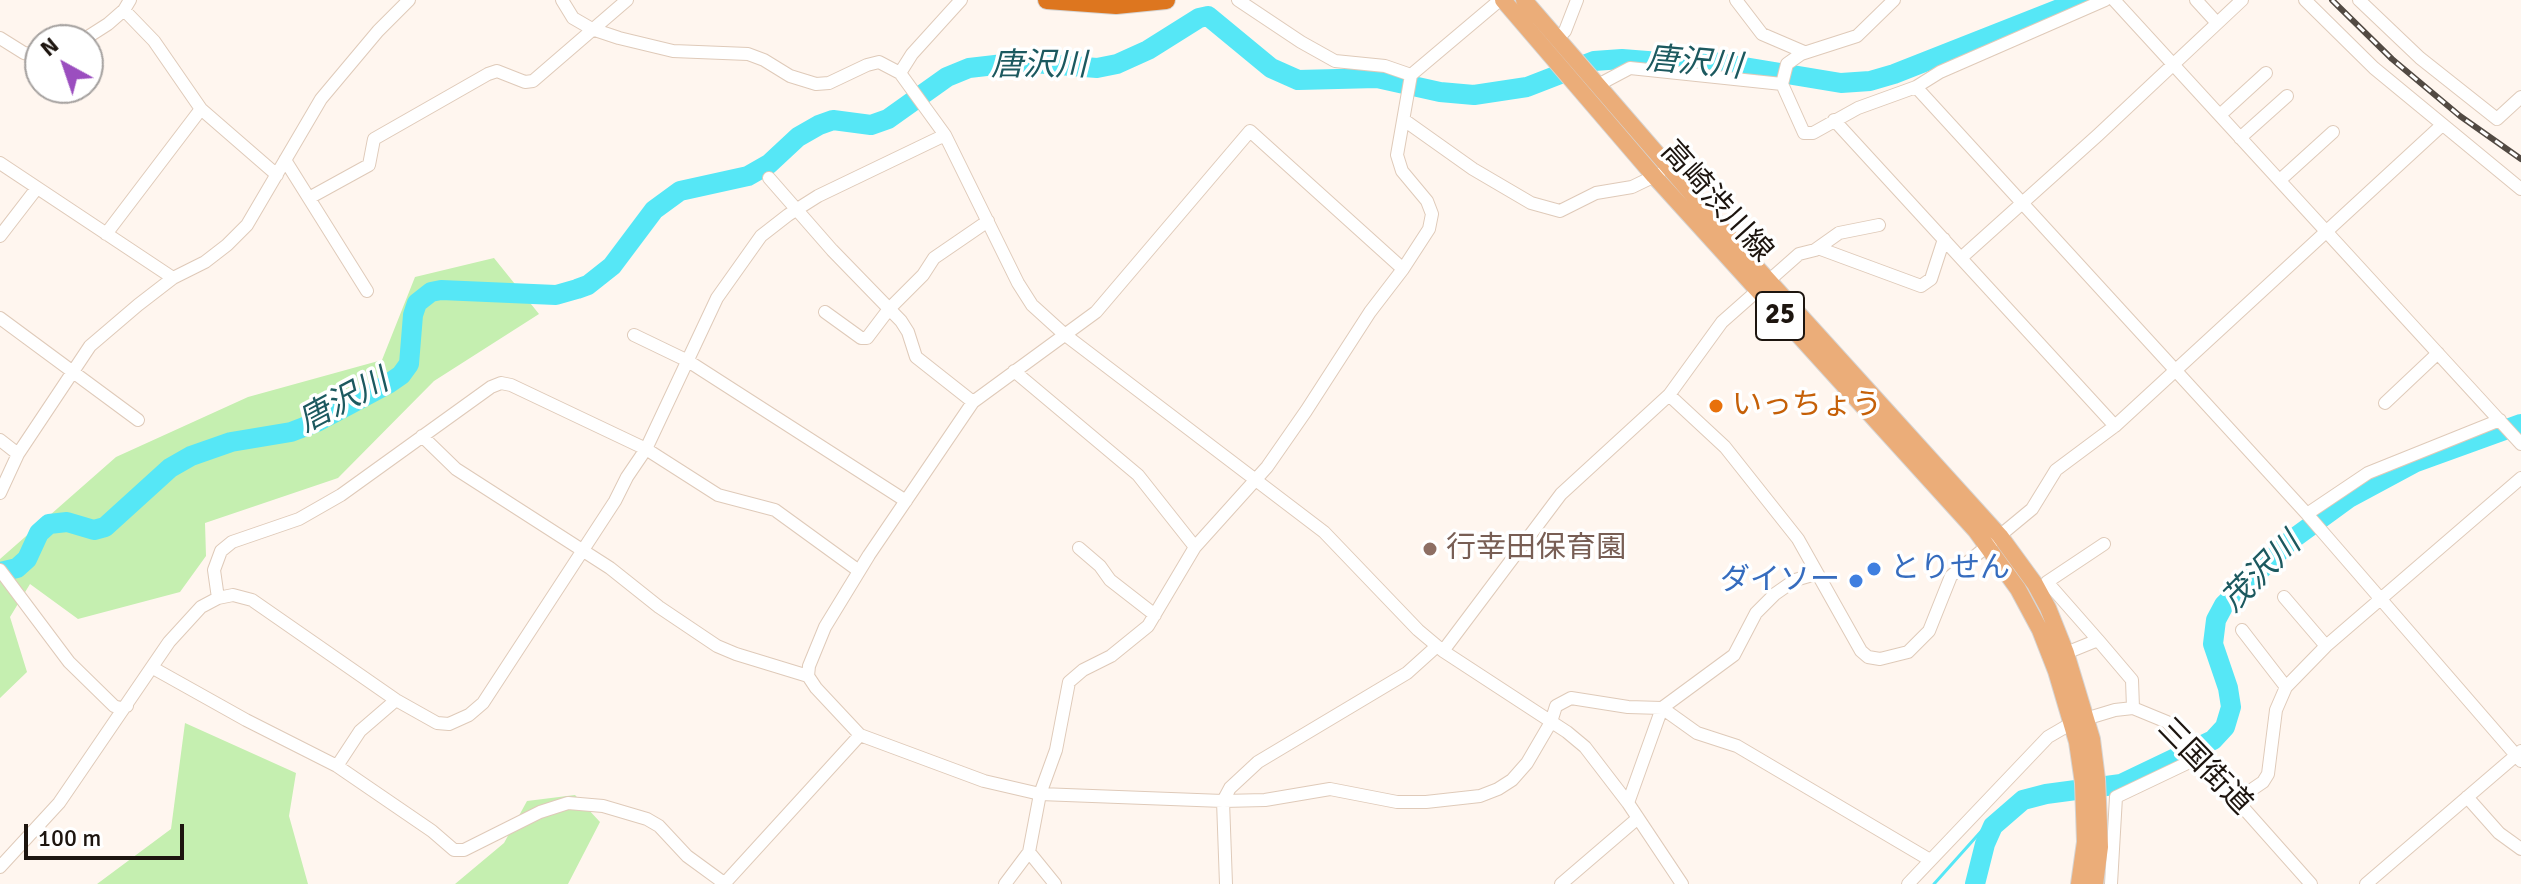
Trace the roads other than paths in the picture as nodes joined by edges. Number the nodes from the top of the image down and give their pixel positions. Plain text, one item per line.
1 (409, 0) edge
2 (562, 0) edge
3 (627, 0) edge
4 (961, 0) edge
5 (1047, 0) edge
6 (1166, 0) edge
7 (1238, 0) edge
8 (1501, 0) edge
9 (1524, 0) edge
10 (1577, 0) edge
11 (1736, 0) edge
12 (1894, 0) edge
13 (2105, 0) edge
14 (2114, 0) edge
15 (2196, 0) edge
16 (2242, 0) edge
17 (2305, 0) edge
18 (2359, 0) edge
19 (127, 5) edge
20 (2217, 23) junction
21 (103, 24) edge
22 (592, 29) junction
23 (0, 38) edge
24 (1557, 39) junction
25 (1804, 52) junction
26 (24, 53) edge
27 (1566, 62) junction
28 (2172, 65) junction
29 (900, 73) junction
30 (2266, 73) dead end
31 (1411, 75) junction
32 (1587, 83) junction
33 (1782, 84) junction
34 (1916, 87) junction
35 (2287, 96) dead end
36 (2521, 97) edge
37 (201, 109) junction
38 (2220, 115) junction
39 (1404, 120) junction
40 (1834, 120) junction
41 (2441, 126) junction
42 (2333, 132) dead end
43 (945, 135) junction
44 (2240, 138) junction
45 (285, 160) junction
46 (0, 163) edge
47 (1671, 169) junction
48 (277, 175) junction
49 (1654, 176) junction
50 (769, 178) dead end
51 (2280, 180) junction
52 (37, 188) junction
53 (2521, 189) edge
54 (309, 198) junction
55 (2023, 203) junction
56 (797, 209) junction
57 (988, 221) junction
58 (1879, 225) dead end
59 (2328, 232) junction
60 (106, 234) junction
61 (0, 236) edge
62 (1944, 239) junction
63 (1818, 248) junction
64 (1961, 258) junction
65 (1403, 269) junction
66 (173, 278) junction
67 (1763, 286) junction
68 (367, 291) dead end
69 (889, 309) junction
70 (825, 312) dead end
71 (0, 318) edge
72 (1064, 334) junction
73 (634, 335) dead end
74 (2438, 353) junction
75 (688, 361) junction
76 (2176, 370) junction
77 (1014, 371) junction
78 (72, 372) junction
79 (1669, 395) junction
80 (973, 402) junction
81 (2385, 403) dead end
82 (138, 420) dead end
83 (2500, 420) junction
84 (2115, 426) junction
85 (422, 436) junction
86 (0, 440) edge
87 (2521, 444) edge
88 (646, 449) junction
89 (18, 454) junction
90 (1255, 478) junction
91 (2521, 478) edge
92 (0, 493) edge
93 (906, 501) junction
94 (2308, 516) junction
95 (1994, 540) junction
96 (2104, 544) dead end
97 (1195, 547) junction
98 (1079, 548) dead end
99 (583, 551) junction
100 (0, 570) edge
101 (859, 571) junction
102 (1816, 574) junction
103 (2284, 597) dead end
104 (218, 598) junction
105 (2381, 599) junction
106 (1155, 615) junction
107 (2242, 630) dead end
108 (2098, 640) junction
109 (2326, 646) junction
110 (1440, 649) junction
111 (2066, 653) junction
112 (153, 668) junction
113 (808, 676) junction
114 (2286, 687) junction
115 (396, 700) junction
116 (127, 706) junction
117 (1662, 708) junction
118 (2133, 708) junction
119 (2080, 720) junction
120 (1551, 722) junction
121 (860, 735) junction
122 (2519, 755) edge
123 (2200, 757) junction
124 (337, 766) junction
125 (2090, 789) junction
126 (1040, 794) junction
127 (2467, 797) junction
128 (2238, 799) junction
129 (1223, 801) junction
130 (1628, 803) junction
131 (1638, 818) junction
132 (2521, 849) edge
133 (1029, 852) junction
134 (1930, 860) junction
135 (0, 867) edge
136 (724, 884) edge
137 (1005, 884) edge
138 (1055, 884) edge
139 (1226, 884) edge
140 (1561, 884) edge
141 (1682, 884) edge
142 (1908, 884) edge
143 (2079, 884) edge
144 (2095, 884) edge
145 (2111, 884) edge
146 (2311, 884) edge
147 (2366, 884) edge

1 - 45 street
2 - 22 street
3 - 22 street
4 - 29 street
5 - 6 highway
7 - 31 street
8 - 27 main road, 高崎渋川線 / 25
8 - 31 street
9 - 24 main road, 高崎渋川線 / 25
10 - 24 street
11 - 25 street
12 - 25 street
13 - 34 street
14 - 28 street
15 - 20 street
16 - 20 street
17 - 41 street
18 - 36 street
19 - 21 street
19 - 37 street
20 - 28 street
22 - 29 street
22 - 54 street
23 - 26 street
24 - 27 main road, 高崎渋川線 / 25
25 - 33 street
27 - 32 main road, 高崎渋川線 / 25
28 - 38 street
28 - 55 street
29 - 43 street
30 - 38 street
31 - 39 street
32 - 33 street
32 - 47 main road, 高崎渋川線 / 25
32 - 49 main road, 高崎渋川線 / 25
33 - 40 street
34 - 40 street
34 - 55 street
35 - 44 street
37 - 48 street
37 - 60 street
38 - 44 street
39 - 49 street
39 - 65 street
40 - 62 street
41 - 53 street
41 - 59 street
42 - 51 street
43 - 56 street
43 - 57 street
44 - 51 street
45 - 48 street
45 - 54 street
46 - 52 street
47 - 49 street
47 - 67 main road, 高崎渋川線 / 25
48 - 66 street
49 - 67 main road, 高崎渋川線 / 25
50 - 56 street
51 - 59 street
52 - 60 street
52 - 61 street
54 - 68 street
55 - 64 street
55 - 76 street
56 - 69 street
56 - 75 street
57 - 69 street
57 - 72 street
58 - 63 street
59 - 74 street
59 - 76 street
60 - 66 street
62 - 63 street
62 - 64 street
63 - 67 street
64 - 84 street
65 - 72 street
65 - 90 street
66 - 78 street
67 - 79 street
67 - 95 main road, 高崎渋川線 / 25
69 - 70 street
69 - 80 street
71 - 78 street
72 - 77 street
72 - 90 street
73 - 75 street
74 - 81 street
74 - 83 street
75 - 88 street
75 - 93 street
76 - 84 street
76 - 94 street
77 - 80 street
77 - 97 street
78 - 82 street
78 - 89 street
79 - 102 street
79 - 110 street
80 - 93 street
83 - 87 street
83 - 94 street
84 - 95 street
85 - 88 street
85 - 99 street
85 - 104 street
86 - 89 street
88 - 99 street
88 - 101 street
89 - 92 street
90 - 97 street
90 - 110 street
91 - 105 street
93 - 101 street
94 - 105 street
95 - 102 street
95 - 111 main road, 25
95 - 119 main road, 25
96 - 108 street
97 - 106 street
98 - 106 street
99 - 113 street
99 - 115 street
100 - 116 street
101 - 113 street
102 - 117 street
103 - 109 street
104 - 112 street
104 - 115 street
105 - 109 street
105 - 122 street
106 - 126 street
107 - 114 street
108 - 111 street
108 - 118 street
109 - 114 street
110 - 120 street
110 - 129 street
111 - 119 main road, 25
112 - 116 street
112 - 124 street
113 - 121 street
114 - 128 street
115 - 124 street
116 - 135 street
117 - 120 street
117 - 130 street
117 - 134 street
118 - 119 street, 三国街道
118 - 123 street, 三国街道
119 - 125 main road, 25
119 - 134 street
120 - 129 street
120 - 130 street
121 - 126 street
121 - 136 street
122 - 127 street
123 - 128 street, 三国街道
123 - 145 street
124 - 136 street
125 - 143 main road, 25
125 - 144 main road, 25
126 - 129 street
126 - 133 street
127 - 132 street
127 - 147 street
128 - 146 street, 三国街道
129 - 139 street
130 - 131 street
131 - 140 street
131 - 141 street
133 - 137 street
133 - 138 street
134 - 142 street

